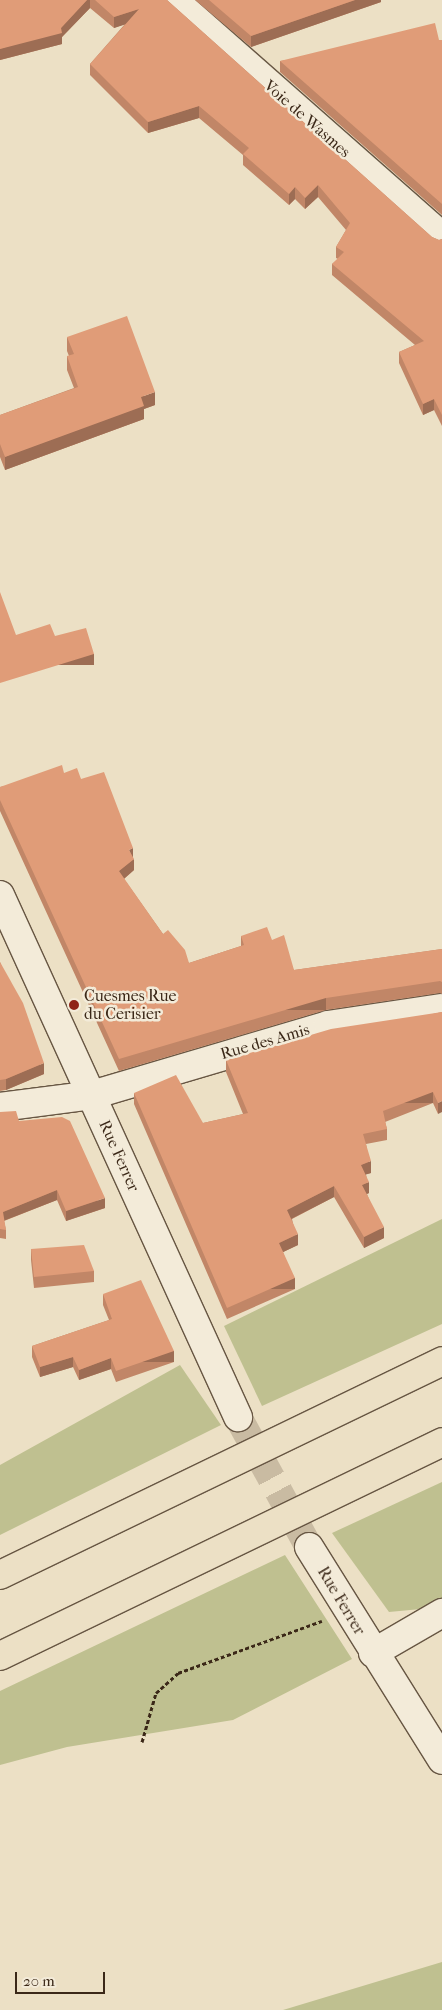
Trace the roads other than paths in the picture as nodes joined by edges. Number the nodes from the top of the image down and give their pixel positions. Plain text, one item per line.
1 (174, 0) edge
2 (442, 236) edge
3 (0, 894) edge
4 (442, 1008) edge
5 (92, 1095) junction
6 (0, 1107) edge
7 (442, 1361) edge
8 (238, 1418) tunnel mouth
9 (442, 1442) edge
10 (309, 1547) tunnel mouth
11 (0, 1575) edge
12 (442, 1612) edge
13 (373, 1653) junction
14 (0, 1656) edge
15 (442, 1760) edge

1 - 2 street, Voie de Wasmes
3 - 5 street, Rue Ferrer
4 - 5 street, Rue des Amis
5 - 6 street, Rue des Amis
5 - 8 street, Rue Ferrer
7 - 11 highway
9 - 14 highway
10 - 13 street, Rue Ferrer
12 - 13 street
13 - 15 street, Rue Ferrer

